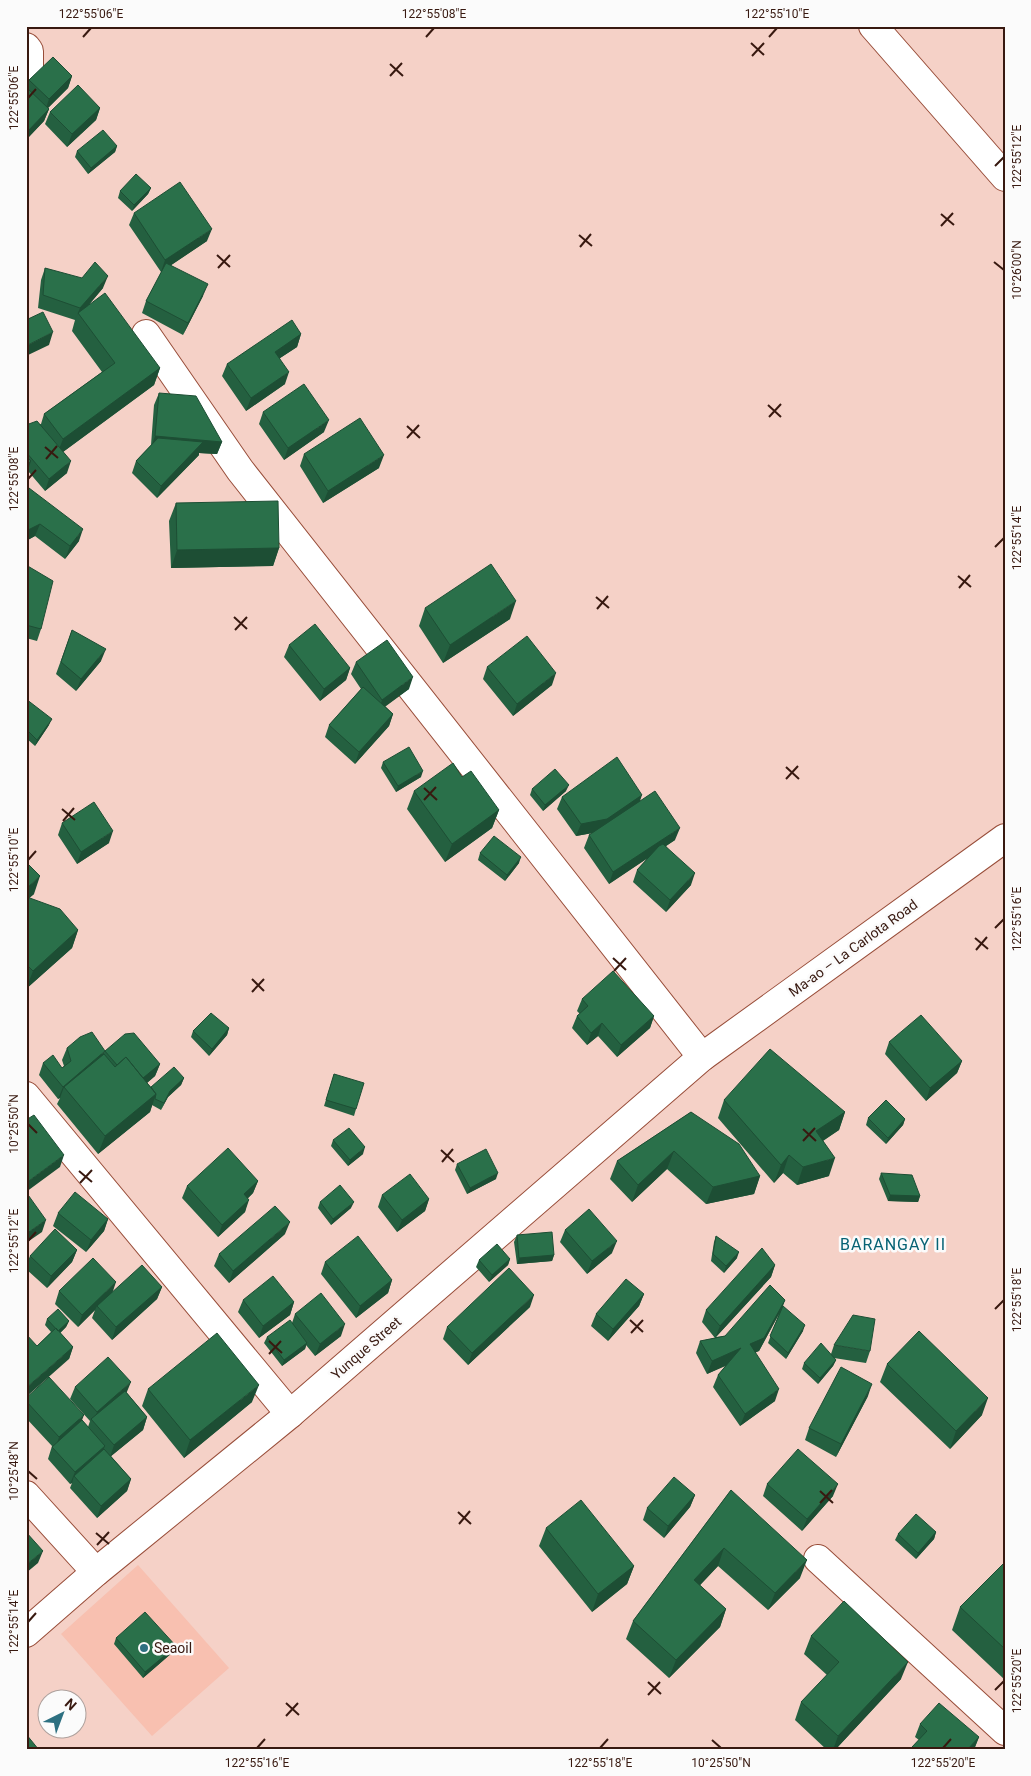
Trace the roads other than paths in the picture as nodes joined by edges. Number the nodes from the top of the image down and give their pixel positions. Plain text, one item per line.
1 (873, 26) edge
2 (26, 47) edge
3 (26, 74) edge
4 (1005, 177) edge
5 (146, 334) dead end
6 (1005, 838) edge
7 (702, 1057) junction
8 (26, 1097) edge
9 (290, 1414) junction
10 (26, 1495) edge
11 (818, 1559) dead end
12 (96, 1572) junction
13 (26, 1633) edge
14 (1005, 1731) edge

1 - 4 street
2 - 3 street
5 - 7 street
6 - 7 street, Ma-ao – La Carlota Road
7 - 9 street, Yunque Street
8 - 9 street
9 - 12 street, Yunque Street
10 - 12 street
11 - 14 street
12 - 13 street, Yunque Street

